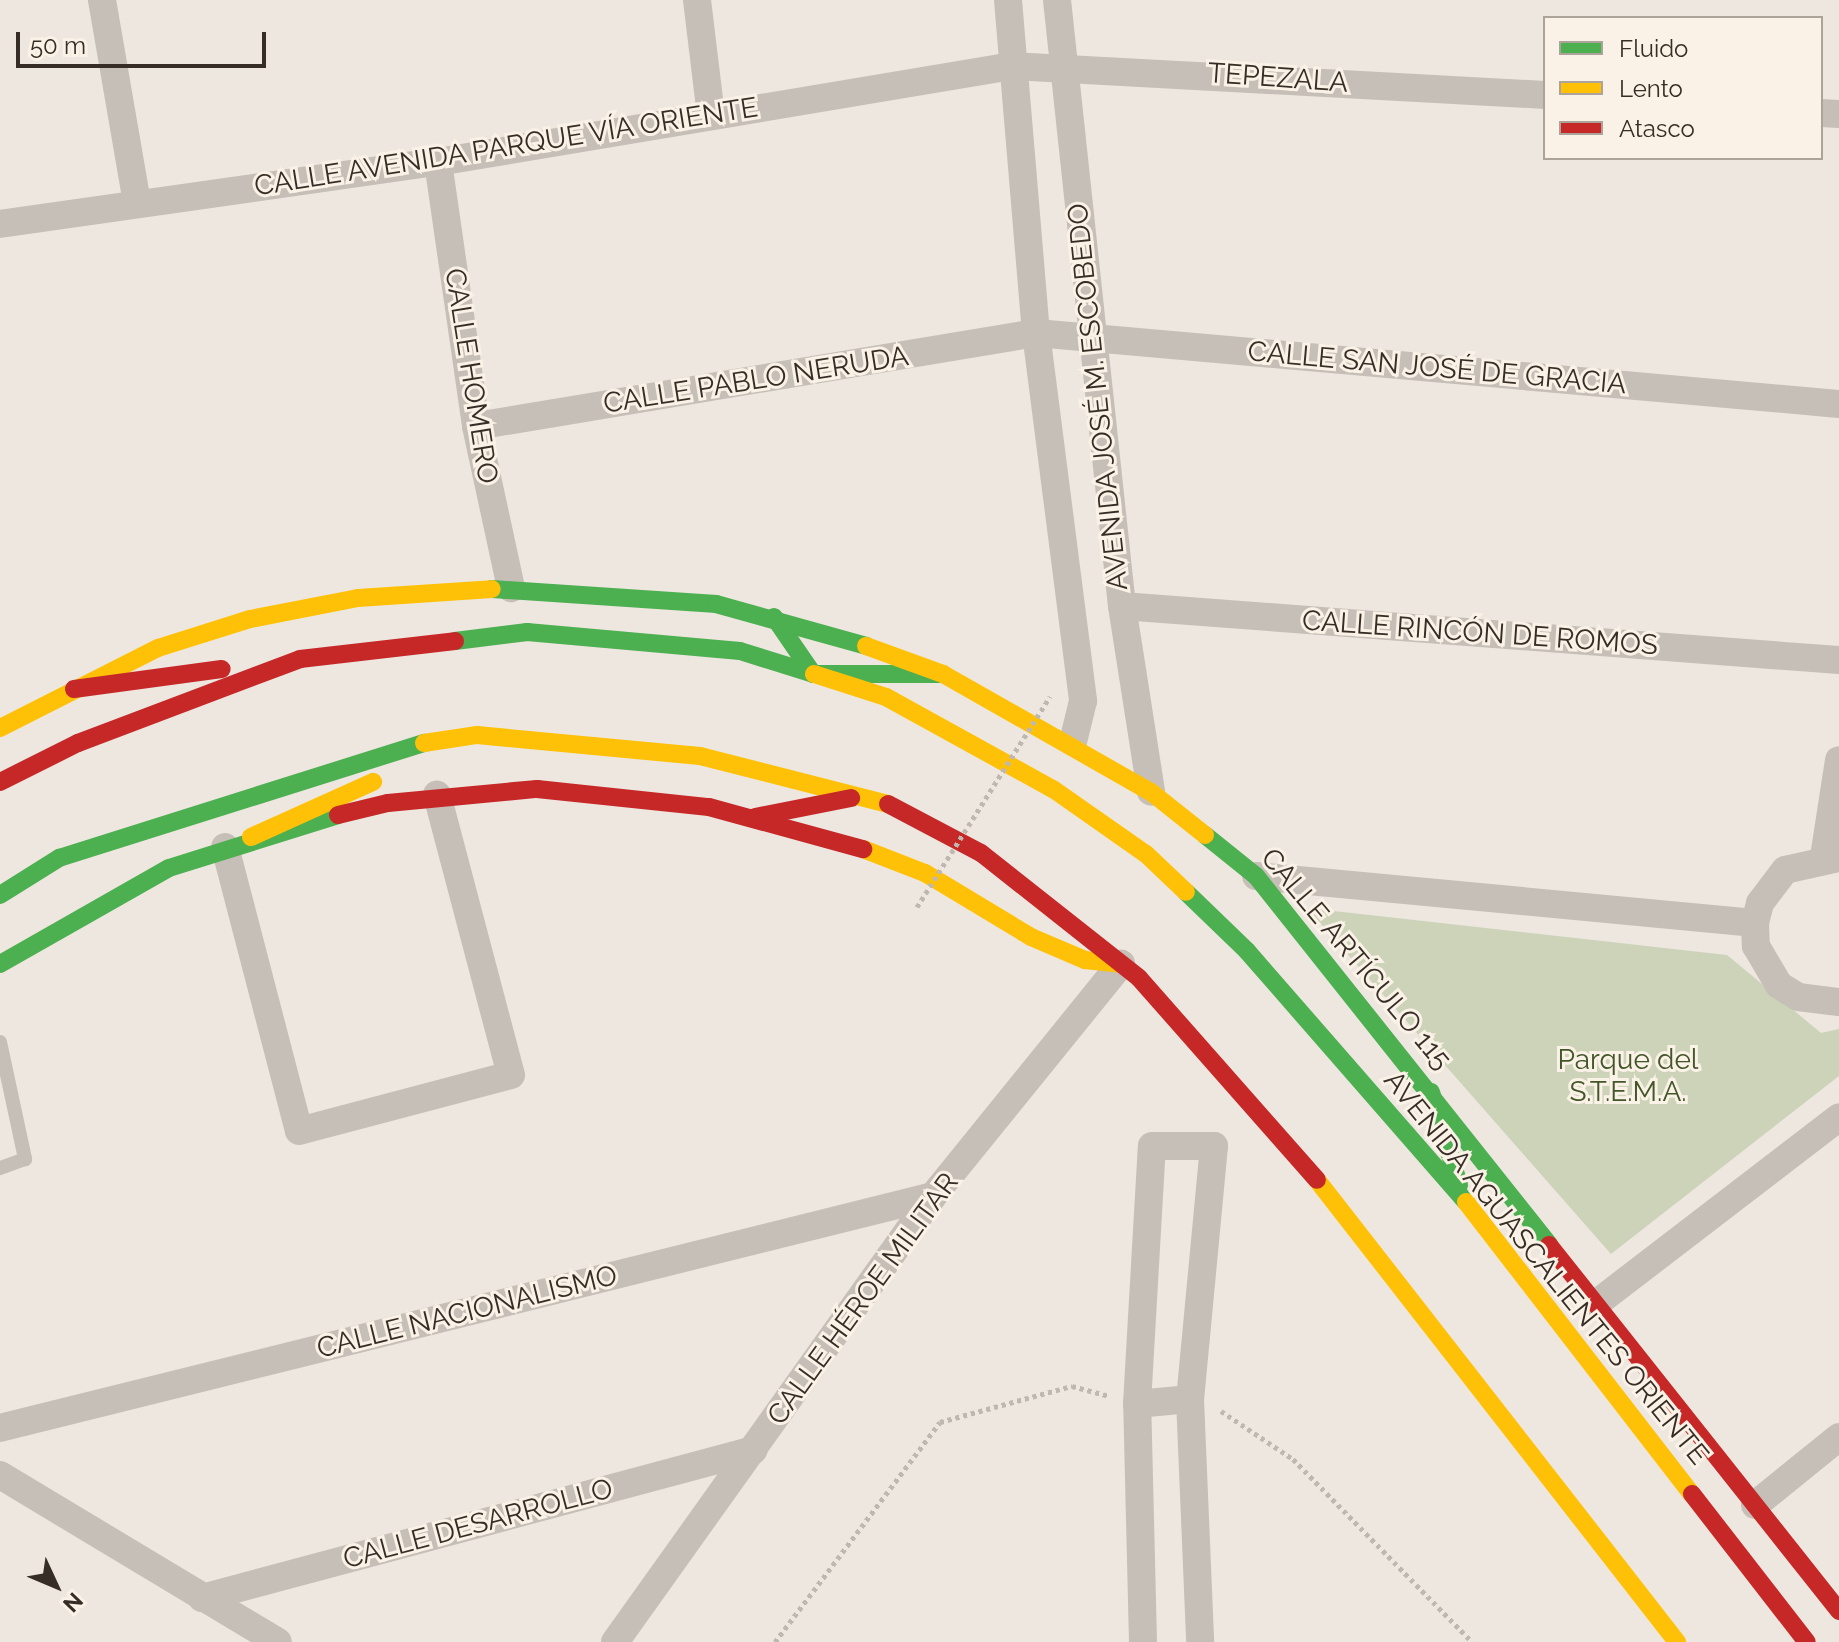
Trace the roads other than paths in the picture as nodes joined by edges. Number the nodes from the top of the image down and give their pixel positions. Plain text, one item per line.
1 (102, 0) edge
2 (697, 0) edge
3 (1008, 0) edge
4 (1057, 0) edge
5 (1061, 64) junction
6 (1012, 66) junction
7 (1543, 95) edge
8 (711, 116) junction
9 (438, 162) junction
10 (137, 202) junction
11 (0, 224) edge
12 (1036, 333) junction
13 (1091, 337) junction
14 (1839, 404) edge
15 (476, 426) junction
16 (511, 588) junction
17 (1122, 606) junction
18 (774, 617) junction
19 (300, 659) junction
20 (1839, 660) edge
21 (813, 674) junction
22 (943, 674) junction
23 (74, 689) junction
24 (0, 728) edge
25 (477, 735) junction
26 (1073, 742) junction
27 (1839, 760) edge
28 (0, 782) edge
29 (1151, 792) junction
30 (868, 794) junction
31 (437, 795) junction
32 (755, 817) junction
33 (238, 842) junction
34 (1832, 857) edge
35 (1256, 876) junction
36 (0, 895) edge
37 (1755, 923) junction
38 (0, 964) edge
39 (1121, 964) junction
40 (1839, 1002) edge
41 (0, 1042) edge
42 (1431, 1092) junction
43 (1839, 1117) edge
44 (0, 1168) edge
45 (933, 1196) junction
46 (1463, 1199) junction
47 (1597, 1303) junction
48 (1190, 1399) junction
49 (1137, 1404) junction
50 (0, 1428) edge
51 (1839, 1437) edge
52 (754, 1450) junction
53 (0, 1475) edge
54 (1755, 1505) junction
55 (202, 1598) junction
56 (1839, 1611) edge
57 (278, 1642) edge
58 (615, 1642) edge
59 (1143, 1642) edge
60 (1200, 1642) edge
61 (1677, 1642) edge
62 (1807, 1642) edge

1 - 10 street
2 - 8 street
3 - 6 street, AVENIDA JOSÉ M. ESCOBEDO
4 - 5 street, AVENIDA JOSÉ M. ESCOBEDO
5 - 6 street, TEPEZALA
5 - 7 street, TEPEZALA
5 - 13 street, AVENIDA JOSÉ M. ESCOBEDO
6 - 8 street, CALLE AVENIDA PARQUE VÍA ORIENTE
6 - 12 street, AVENIDA JOSÉ M. ESCOBEDO
8 - 9 street, CALLE AVENIDA PARQUE VÍA ORIENTE
9 - 10 street, CALLE AVENIDA PARQUE VÍA ORIENTE
9 - 15 street, CALLE HOMERO
10 - 11 street, CALLE AVENIDA PARQUE VÍA ORIENTE
12 - 13 street, CALLE SAN JOSÉ DE GRACIA
12 - 15 street, CALLE PABLO NERUDA
12 - 26 street, AVENIDA JOSÉ M. ESCOBEDO
13 - 14 street, CALLE SAN JOSÉ DE GRACIA
13 - 17 street, AVENIDA JOSÉ M. ESCOBEDO
15 - 16 street, CALLE HOMERO
16 - 18 main road, CALLE ARTÍCULO 115
16 - 23 main road, CALLE ARTÍCULO 115
17 - 20 street, CALLE RINCÓN DE ROMOS
17 - 29 street, AVENIDA JOSÉ M. ESCOBEDO
18 - 21 main road
18 - 22 main road, CALLE ARTÍCULO 115
19 - 21 main road, AVENIDA AGUASCALIENTES ORIENTE
19 - 23 main road
19 - 28 main road, AVENIDA AGUASCALIENTES ORIENTE
21 - 22 main road
21 - 46 main road, AVENIDA AGUASCALIENTES ORIENTE
22 - 26 main road, CALLE ARTÍCULO 115
23 - 24 main road, CALLE ARTÍCULO 115
25 - 30 main road
25 - 33 main road
25 - 36 main road
26 - 29 main road, CALLE ARTÍCULO 115
27 - 34 street
29 - 35 main road, CALLE ARTÍCULO 115
30 - 32 main road
30 - 39 main road
31 - 32 main road
31 - 33 main road
31 - 33 street
32 - 39 main road
33 - 38 main road
34 - 37 street
35 - 37 street
35 - 42 main road, CALLE ARTÍCULO 115
37 - 40 street
39 - 45 street, CALLE HÉROE MILITAR
39 - 61 main road
41 - 44 lane
42 - 46 main road
42 - 47 main road, CALLE ARTÍCULO 115
43 - 47 street
45 - 50 street, CALLE NACIONALISMO
45 - 52 street, CALLE HÉROE MILITAR
46 - 62 main road, AVENIDA AGUASCALIENTES ORIENTE
47 - 54 main road, CALLE ARTÍCULO 115
48 - 49 street
48 - 49 street
48 - 60 street
49 - 59 street
51 - 54 street
52 - 55 street, CALLE DESARROLLO
52 - 58 street, CALLE HÉROE MILITAR
53 - 55 street
54 - 56 main road, CALLE ARTÍCULO 115
55 - 57 street

